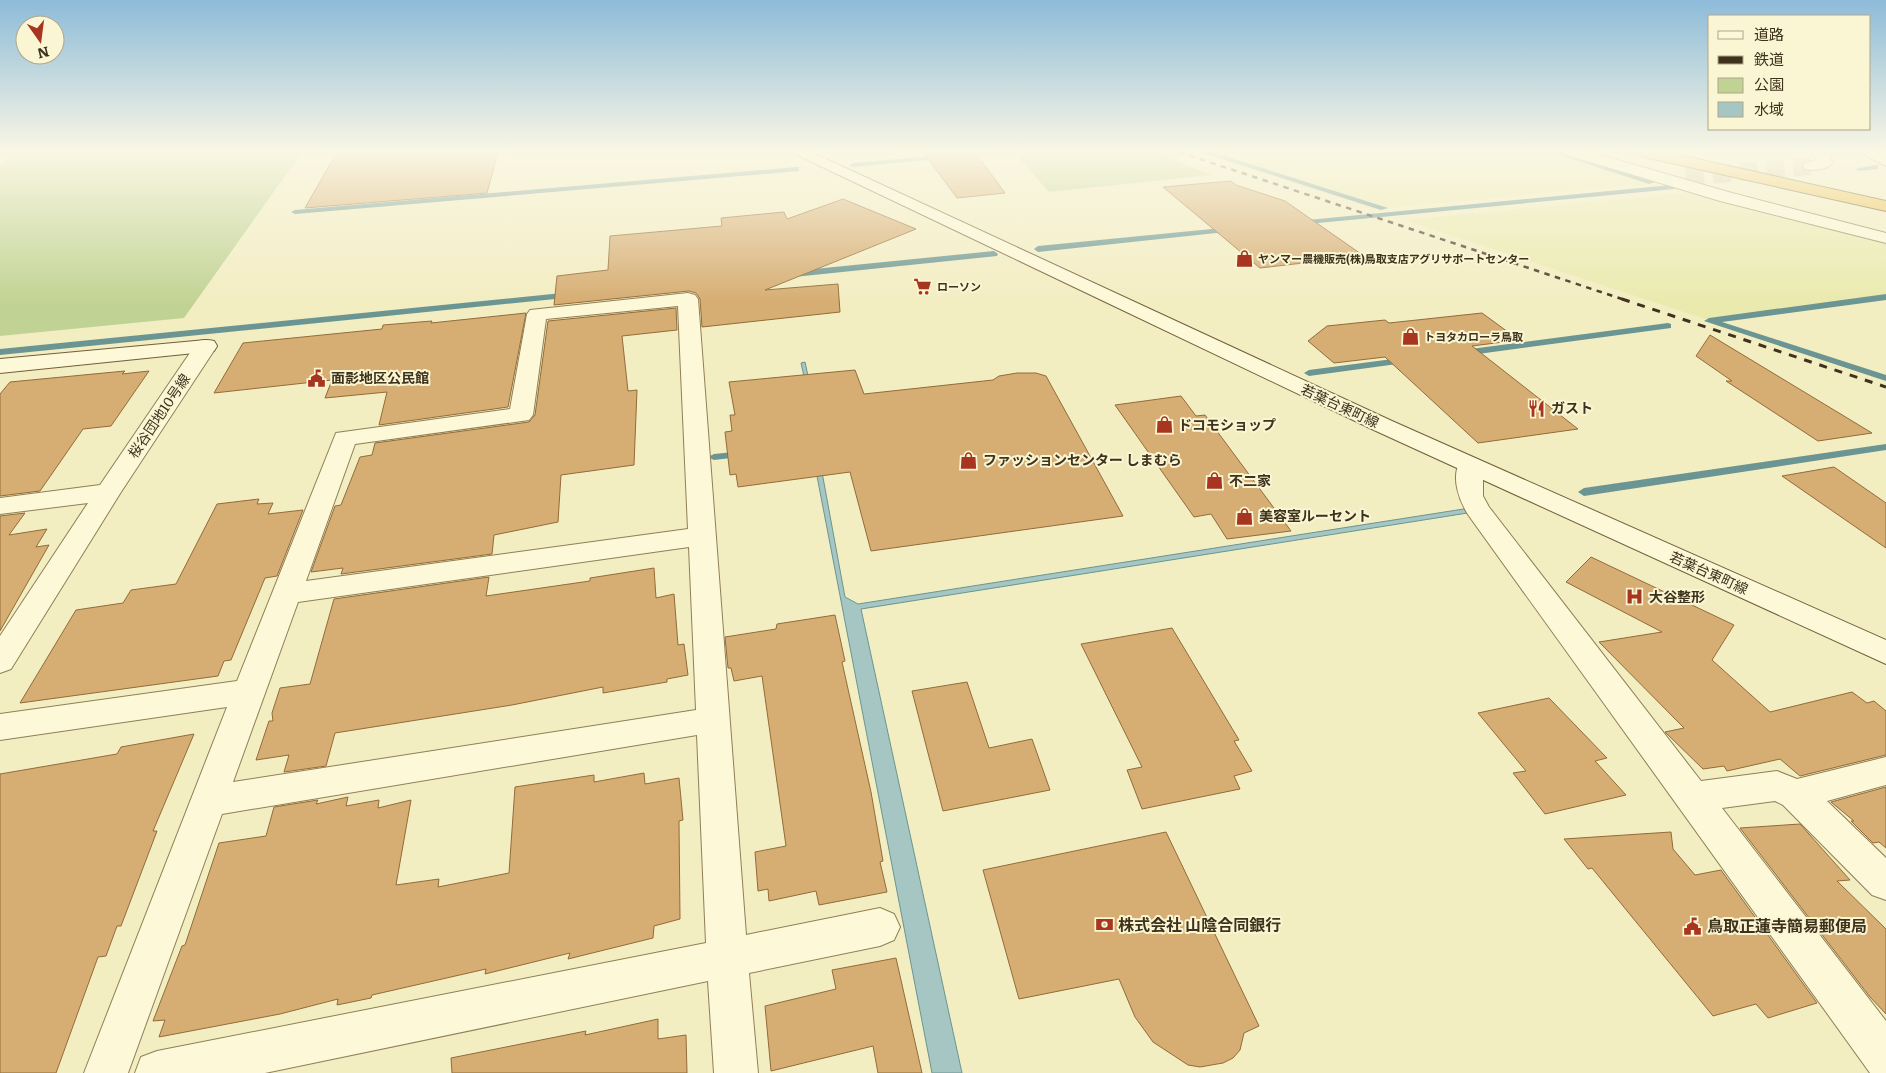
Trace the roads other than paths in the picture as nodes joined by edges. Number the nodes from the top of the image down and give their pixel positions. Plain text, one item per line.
1 (906, 202) edge
2 (1750, 202) edge
3 (1886, 238) edge
4 (0, 366) edge
5 (1470, 465) junction
6 (108, 492) junction
7 (0, 506) edge
8 (702, 536) junction
9 (285, 594) junction
10 (1886, 653) edge
11 (0, 661) edge
12 (248, 692) junction
13 (712, 720) junction
14 (0, 727) edge
15 (1886, 771) edge
16 (1796, 794) junction
17 (1692, 797) junction
18 (207, 801) junction
19 (1886, 883) edge
20 (880, 927) dead end
21 (727, 957) junction
22 (1886, 1057) edge
23 (106, 1073) edge
24 (157, 1073) edge
25 (736, 1073) edge

1 - 5 street, 若葉台東町線
2 - 3 street
4 - 6 street, 桜谷団地10号線
5 - 10 street, 若葉台東町線
5 - 17 street
6 - 7 street
6 - 11 street, 桜谷団地10号線
8 - 9 street
8 - 9 street
8 - 13 street
9 - 12 street
12 - 14 street
12 - 18 street
13 - 18 street
13 - 21 street
15 - 16 street
16 - 17 street
16 - 19 street
17 - 22 street
18 - 23 street
20 - 21 street
21 - 24 street
21 - 25 street

